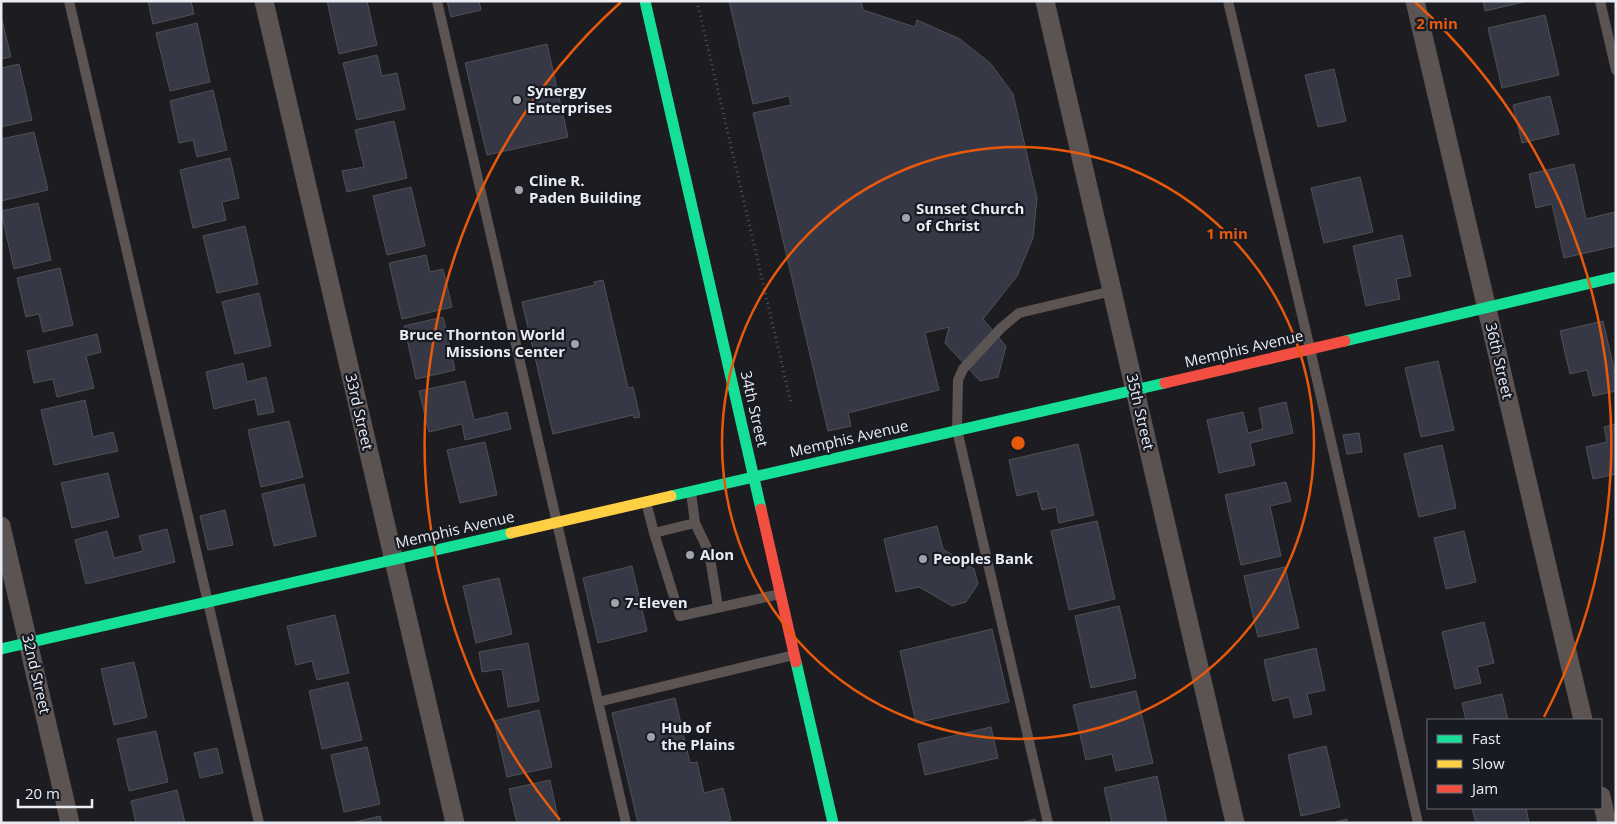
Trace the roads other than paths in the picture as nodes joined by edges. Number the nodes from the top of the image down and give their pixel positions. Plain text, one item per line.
1 (69, 1) edge
2 (264, 1) edge
3 (437, 1) edge
4 (645, 1) edge
5 (1045, 1) edge
6 (1228, 1) edge
7 (1416, 1) edge
8 (1600, 1) edge
9 (1616, 70) edge
10 (1616, 277) edge
11 (1112, 291) junction
12 (1487, 306) junction
13 (1310, 349) junction
14 (1135, 390) junction
15 (957, 430) junction
16 (754, 476) junction
17 (691, 491) junction
18 (646, 502) junction
19 (556, 522) junction
20 (695, 523) junction
21 (1, 526) edge
22 (654, 533) junction
23 (394, 560) junction
24 (781, 593) junction
25 (207, 602) junction
26 (718, 607) junction
27 (28, 643) junction
28 (1, 649) edge
29 (795, 654) junction
30 (598, 702) junction
31 (1583, 719) edge
32 (1602, 800) edge
33 (70, 823) edge
34 (259, 823) edge
35 (455, 823) edge
36 (626, 823) edge
37 (833, 823) edge
38 (1048, 823) edge
39 (1235, 823) edge
40 (1418, 823) edge
41 (1607, 823) edge

1 - 25 lane
2 - 23 street, 33rd Street
3 - 19 lane
4 - 16 street, 34th Street
5 - 11 street, 35th Street
6 - 13 lane
7 - 12 street, 36th Street
8 - 9 lane
10 - 12 street, Memphis Avenue
11 - 14 street, 35th Street
11 - 15 lane
12 - 13 street, Memphis Avenue
12 - 31 street, 36th Street
13 - 14 street, Memphis Avenue
13 - 40 lane
14 - 15 street, Memphis Avenue
14 - 39 street, 35th Street
15 - 16 street, Memphis Avenue
15 - 38 lane
16 - 17 street, Memphis Avenue
16 - 24 street, 34th Street
17 - 18 street, Memphis Avenue
17 - 20 lane
18 - 19 street, Memphis Avenue
18 - 22 lane
19 - 23 street, Memphis Avenue
19 - 30 lane
20 - 22 lane
20 - 26 lane
21 - 27 street, 32nd Street
22 - 26 lane
23 - 25 street, Memphis Avenue
23 - 35 street, 33rd Street
24 - 26 lane
24 - 29 street, 34th Street
25 - 27 street, Memphis Avenue
25 - 34 lane
27 - 28 street, Memphis Avenue
27 - 33 street, 32nd Street
29 - 30 lane
29 - 37 street, 34th Street
30 - 36 lane
32 - 41 street

